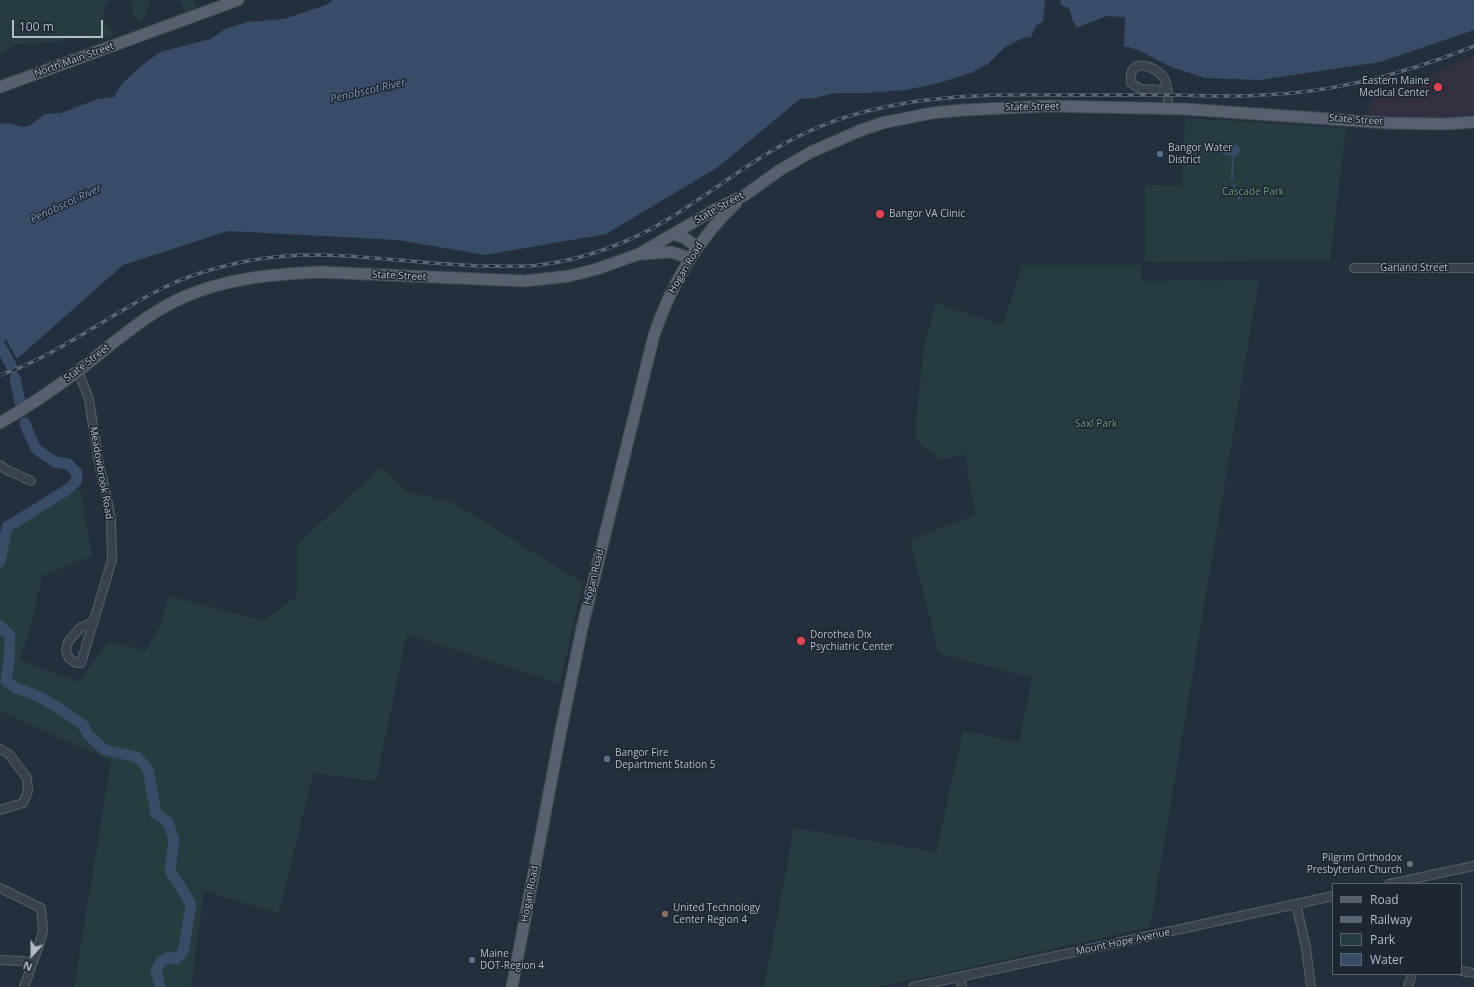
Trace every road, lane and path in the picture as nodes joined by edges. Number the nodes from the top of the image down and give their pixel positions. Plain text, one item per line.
1 (238, 0) edge
2 (0, 87) edge
3 (1167, 90) junction
4 (1168, 109) junction
5 (1474, 122) edge
6 (745, 195) junction
7 (673, 234) junction
8 (697, 248) junction
9 (639, 254) junction
10 (690, 258) junction
11 (1354, 268) dead end
12 (1474, 268) edge
13 (78, 371) junction
14 (0, 424) edge
15 (0, 466) edge
16 (31, 481) dead end
17 (93, 622) junction
18 (0, 749) edge
19 (0, 810) edge
20 (1474, 866) edge
21 (1394, 883) edge
22 (0, 888) edge
23 (1332, 896) edge
24 (1296, 904) junction
25 (0, 960) edge
26 (32, 963) junction
27 (1462, 971) edge
28 (1474, 973) edge
29 (1412, 975) edge
30 (960, 977) junction
31 (24, 987) edge
32 (512, 987) edge
33 (913, 987) edge
34 (962, 987) edge
35 (1311, 987) edge
36 (1408, 987) edge

1 - 2 main road, North Main Street
3 - 3 street
3 - 4 street
4 - 5 main road, State Street
4 - 6 main road, State Street
6 - 7 main road, State Street
6 - 8 main road, Hogan Road
7 - 8 main road
7 - 9 main road, State Street
8 - 10 main road, Hogan Road
9 - 10 main road
9 - 13 main road, State Street
10 - 32 main road, Hogan Road
11 - 12 street, Garland Street
13 - 14 main road, State Street
13 - 17 street, Meadowbrook Road
15 - 16 street
17 - 17 street, Meadowbrook Road
18 - 19 street
20 - 21 street
22 - 26 street
23 - 24 street, Mount Hope Avenue
24 - 30 street, Mount Hope Avenue
24 - 35 street
25 - 26 street
26 - 31 street
27 - 28 street
29 - 36 street
30 - 33 street, Mount Hope Avenue
30 - 34 street

